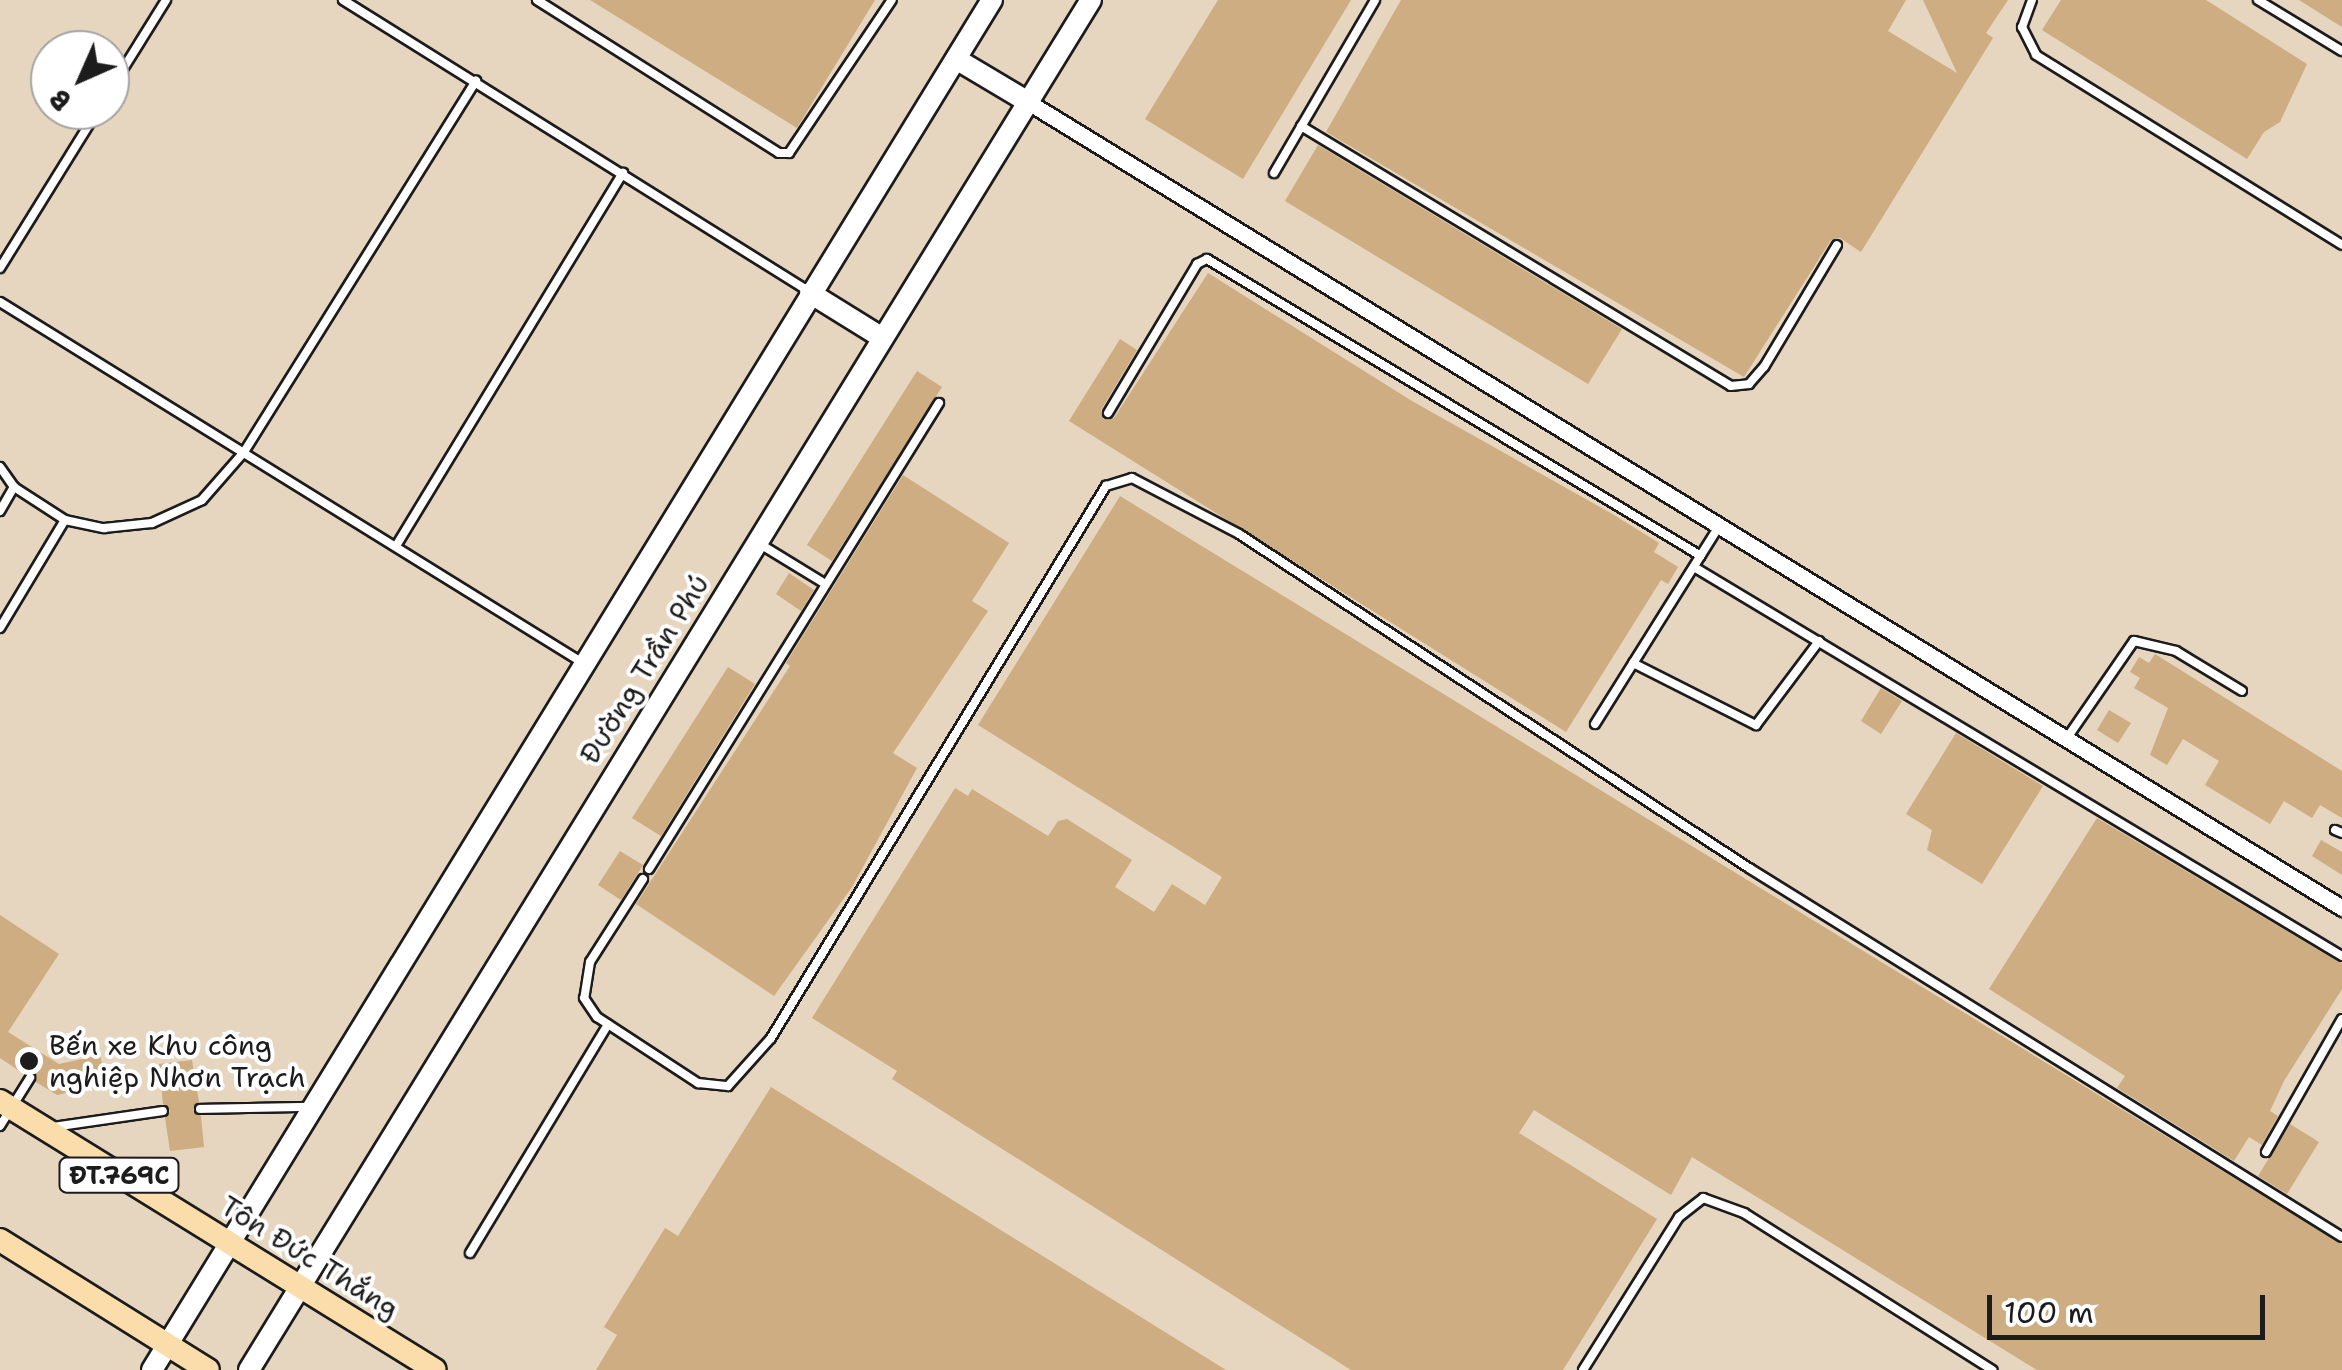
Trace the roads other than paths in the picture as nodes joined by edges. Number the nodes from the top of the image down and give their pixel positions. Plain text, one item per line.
1 (166, 0) edge
2 (343, 0) edge
3 (537, 0) edge
4 (892, 0) edge
5 (992, 0) edge
6 (1091, 0) edge
7 (1376, 0) edge
8 (2032, 0) edge
9 (2258, 0) edge
10 (2342, 51) edge
11 (130, 58) edge
12 (956, 58) junction
13 (476, 82) junction
14 (1028, 102) junction
15 (1301, 126) junction
16 (86, 130) edge
17 (623, 172) junction
18 (1274, 172) dead end
19 (1837, 246) dead end
20 (2342, 246) edge
21 (0, 268) edge
22 (810, 293) junction
23 (0, 302) edge
24 (881, 337) junction
25 (939, 403) dead end
26 (1108, 412) dead end
27 (244, 452) junction
28 (0, 467) edge
29 (14, 487) junction
30 (0, 511) edge
31 (65, 520) junction
32 (1721, 524) junction
33 (756, 541) junction
34 (396, 546) junction
35 (1701, 556) junction
36 (1694, 567) junction
37 (824, 583) junction
38 (0, 628) edge
39 (1818, 642) junction
40 (583, 663) junction
41 (1633, 663) junction
42 (2242, 691) dead end
43 (1595, 724) dead end
44 (2068, 738) junction
45 (649, 869) dead end
46 (643, 880) dead end
47 (2342, 908) edge
48 (2342, 956) edge
49 (2342, 1019) edge
50 (608, 1024) junction
51 (30, 1078) dead end
52 (309, 1107) junction
53 (200, 1109) dead end
54 (4, 1112) edge
55 (164, 1112) dead end
56 (44, 1128) junction
57 (2266, 1152) dead end
58 (2342, 1237) edge
59 (0, 1240) edge
60 (228, 1241) junction
61 (470, 1253) dead end
62 (298, 1285) junction
63 (167, 1345) junction
64 (152, 1370) edge
65 (208, 1370) edge
66 (248, 1370) edge
67 (435, 1370) edge
68 (1583, 1370) edge
69 (1992, 1370) edge

1 - 11 lane
2 - 13 lane
3 - 4 lane
5 - 12 main road, Đường Trần Phú
6 - 14 main road, Đường Trần Phú
7 - 15 lane
8 - 20 lane
9 - 10 lane
12 - 14 main road
12 - 22 main road, Đường Trần Phú
13 - 17 lane
13 - 27 lane
14 - 24 main road, Đường Trần Phú
14 - 32 street
15 - 18 lane
15 - 19 lane
16 - 21 lane
17 - 22 lane
17 - 34 lane
22 - 24 main road
22 - 40 main road, Đường Trần Phú
23 - 27 lane
24 - 33 main road, Đường Trần Phú
25 - 37 lane
26 - 35 lane
27 - 31 lane
27 - 34 lane
28 - 29 lane
29 - 30 lane
29 - 31 lane
31 - 38 lane
32 - 35 lane
32 - 44 street
33 - 37 lane
33 - 62 main road, Đường Trần Phú
34 - 40 lane
35 - 36 lane
36 - 39 lane
36 - 41 lane
37 - 45 lane
39 - 41 lane
39 - 48 lane
40 - 52 main road, Đường Trần Phú
41 - 43 lane
42 - 44 lane
44 - 47 street
46 - 50 lane
49 - 57 lane
50 - 58 lane
50 - 61 lane
51 - 54 lane
52 - 53 lane
52 - 60 main road, Đường Trần Phú
54 - 56 main road, Tôn Đức Thắng / ĐT.769C
55 - 56 lane
56 - 60 main road, Tôn Đức Thắng / ĐT.769C
59 - 63 main road
60 - 62 main road, Tôn Đức Thắng / ĐT.769C
60 - 63 main road, Đường Trần Phú
62 - 66 main road, Đường Trần Phú
62 - 67 main road, Tôn Đức Thắng / ĐT.769C
63 - 64 main road, Đường Trần Phú
63 - 65 main road
68 - 69 lane

